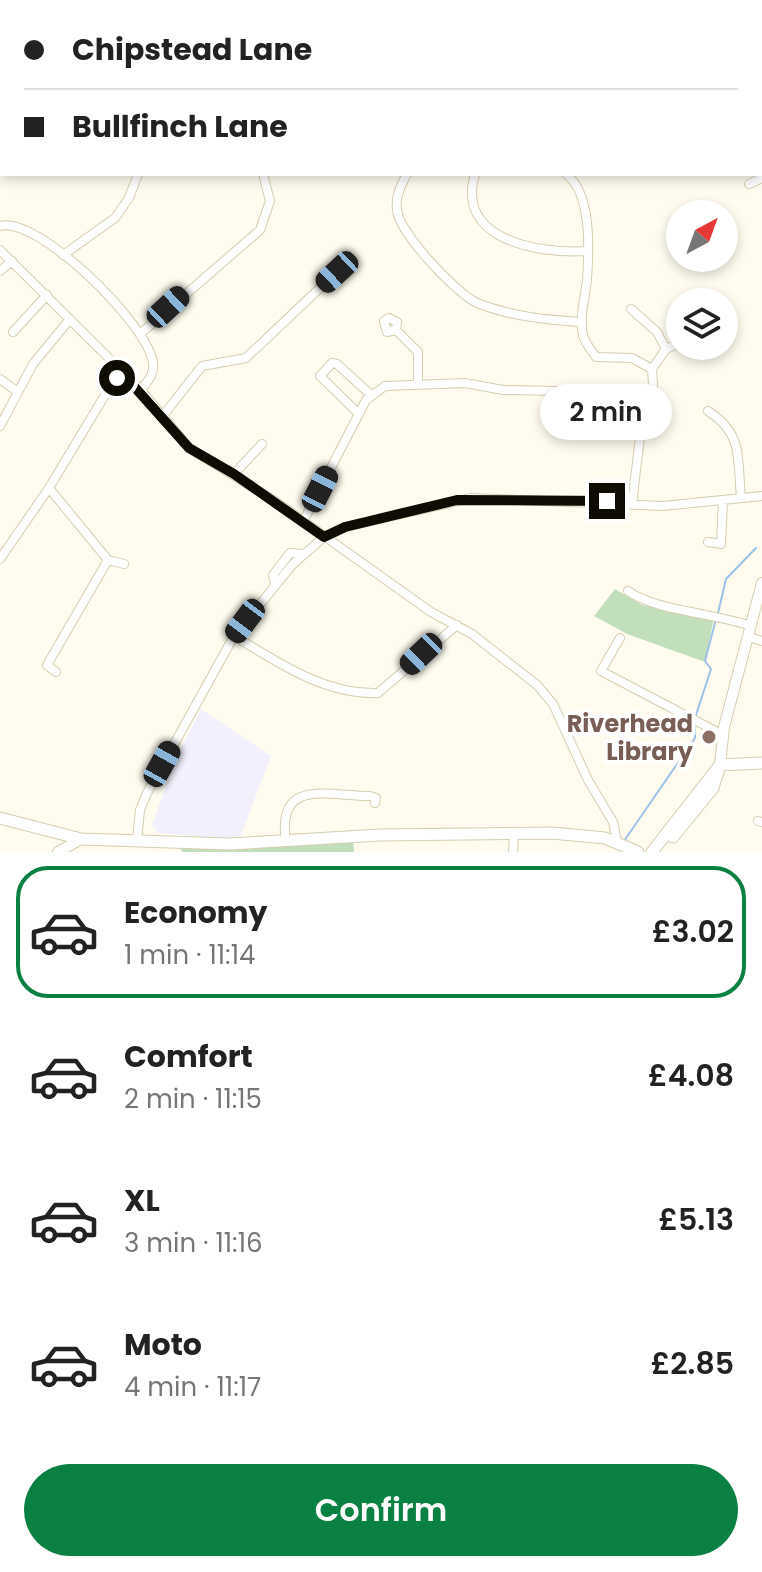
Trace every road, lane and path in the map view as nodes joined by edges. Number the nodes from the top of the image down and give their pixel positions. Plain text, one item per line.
1 (137, 176) edge
2 (264, 176) edge
3 (406, 176) edge
4 (475, 176) edge
5 (568, 176) edge
6 (762, 178) edge
7 (749, 184) dead end
8 (0, 226) edge
9 (0, 250) edge
10 (587, 251) junction
11 (63, 255) junction
12 (12, 261) junction
13 (341, 268) dead end
14 (0, 271) edge
15 (47, 295) junction
16 (631, 309) dead end
17 (70, 319) junction
18 (582, 322) junction
19 (396, 330) dead end
20 (13, 332) dead end
21 (140, 334) junction
22 (666, 349) joint
23 (652, 369) junction
24 (122, 373) junction
25 (0, 379) edge
26 (418, 382) junction
27 (141, 390) junction
28 (18, 392) junction
29 (371, 395) junction
30 (610, 408) dead end
31 (708, 411) dead end
32 (359, 414) junction
33 (162, 417) junction
34 (0, 426) edge
35 (262, 444) dead end
36 (234, 474) junction
37 (49, 488) junction
38 (762, 496) edge
39 (741, 497) junction
40 (723, 500) junction
41 (632, 504) junction
42 (303, 522) junction
43 (324, 537) junction
44 (708, 542) dead end
45 (0, 559) edge
46 (108, 560) junction
47 (124, 564) dead end
48 (762, 583) edge
49 (628, 591) dead end
50 (759, 606) edge
51 (457, 625) junction
52 (750, 632) junction
53 (234, 636) junction
54 (620, 638) dead end
55 (762, 641) edge
56 (38, 659) dead end
57 (47, 665) junction
58 (56, 672) dead end
59 (723, 735) junction
60 (762, 763) edge
61 (720, 765) junction
62 (375, 798) dead end
63 (0, 818) edge
64 (514, 834) junction
65 (81, 839) junction
66 (137, 841) junction
67 (617, 841) junction
68 (286, 842) junction
69 (58, 852) edge
70 (513, 852) edge
71 (638, 852) edge
72 (652, 852) edge
73 (659, 852) edge

1 - 11 street
2 - 21 street
3 - 18 street
4 - 10 street
5 - 10 street
6 - 7 street
8 - 11 street
9 - 12 street
10 - 18 street
11 - 21 street
12 - 14 street
12 - 15 street
13 - 33 street
15 - 17 street
15 - 20 street
16 - 22 street
17 - 24 street
17 - 28 street
18 - 23 street
19 - 26 street
21 - 27 street
22 - 23 street
23 - 41 street
24 - 27 street
24 - 37 street
25 - 28 street
26 - 29 street
26 - 30 street
27 - 33 street
28 - 34 street
29 - 32 street
29 - 32 street
31 - 39 street
32 - 42 street
33 - 36 street
35 - 36 street
36 - 42 street
37 - 45 street
37 - 46 street
38 - 39 street
39 - 40 street
40 - 41 street
40 - 44 street
41 - 43 street
42 - 43 street
43 - 51 street
43 - 53 street
46 - 47 street
46 - 57 street
48 - 50 main road
49 - 52 street
50 - 52 main road
51 - 53 street
51 - 67 street
52 - 55 street
52 - 59 main road
53 - 66 street
54 - 59 street
56 - 57 street
57 - 58 street
59 - 61 main road
60 - 61 highway
61 - 72 highway
61 - 73 highway
62 - 68 street
63 - 65 highway
64 - 67 highway
64 - 68 highway
64 - 70 street
65 - 66 highway
65 - 69 main road
66 - 68 highway
67 - 71 highway

